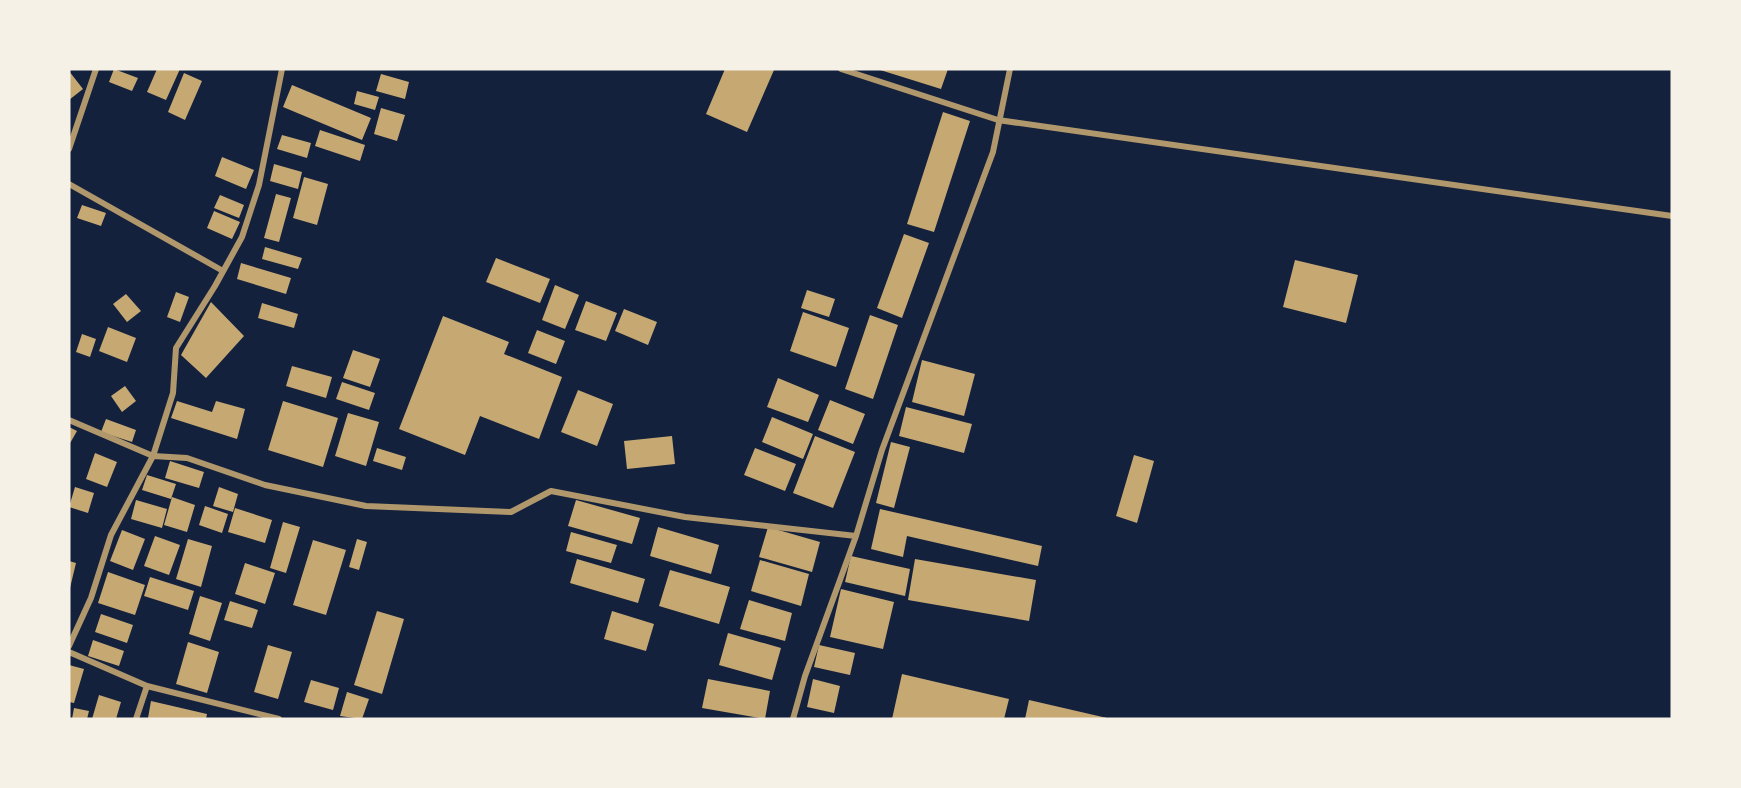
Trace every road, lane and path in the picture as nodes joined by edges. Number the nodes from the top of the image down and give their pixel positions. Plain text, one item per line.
1 (96, 69) edge
2 (282, 69) edge
3 (841, 69) edge
4 (1010, 69) edge
5 (998, 120) junction
6 (69, 149) edge
7 (69, 184) edge
8 (1672, 216) edge
9 (223, 271) junction
10 (69, 420) edge
11 (153, 456) junction
12 (856, 536) junction
13 (69, 646) edge
14 (69, 652) edge
15 (147, 686) junction
16 (136, 719) edge
17 (279, 719) edge
18 (793, 719) edge

1 - 6 street
2 - 9 street
3 - 5 street
4 - 5 street
5 - 8 street
5 - 12 street
7 - 9 street
9 - 11 street
10 - 11 street
11 - 12 street
11 - 13 street
12 - 18 street
14 - 15 street
15 - 16 street
15 - 17 street

